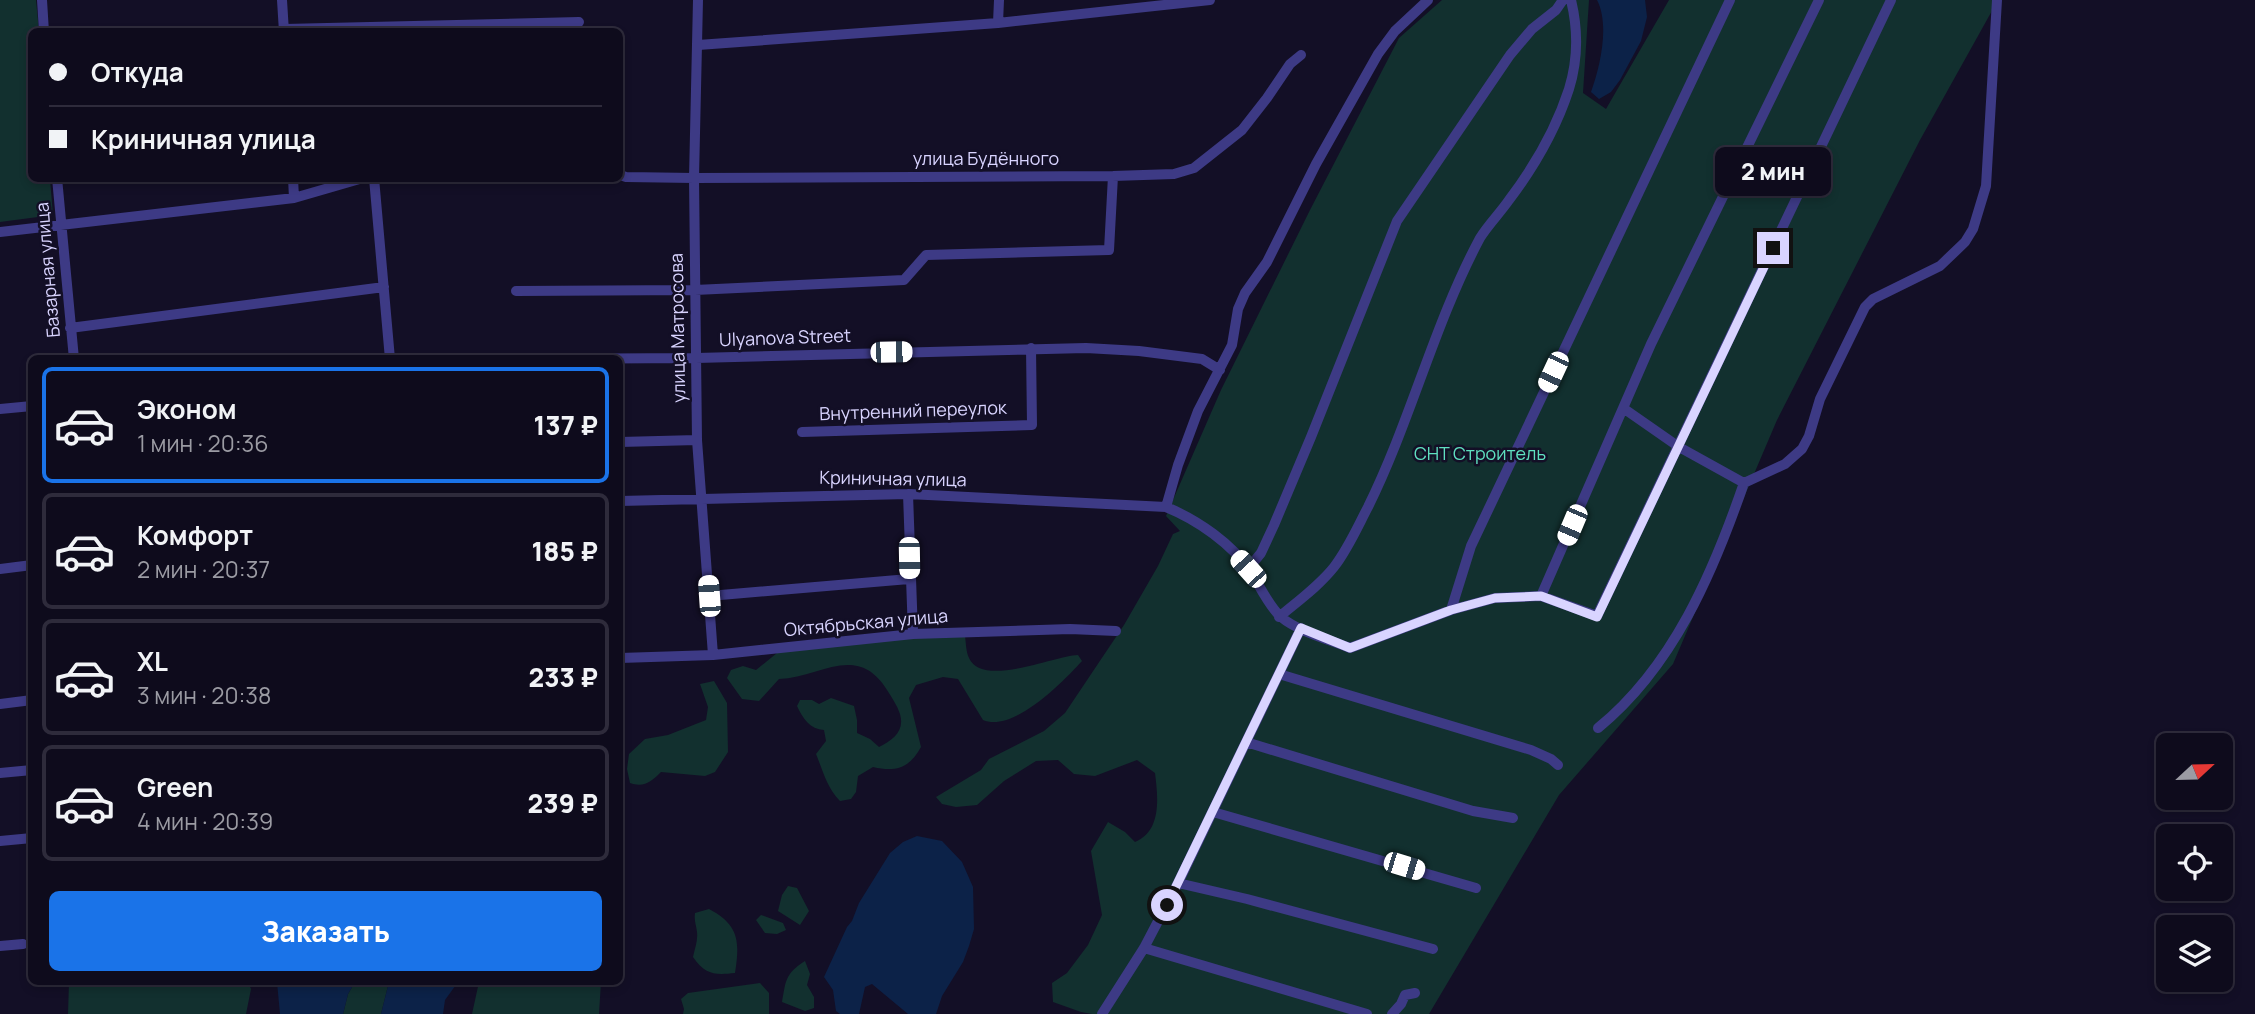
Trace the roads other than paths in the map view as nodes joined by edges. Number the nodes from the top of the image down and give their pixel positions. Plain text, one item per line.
1 (42, 0) edge
2 (282, 0) edge
3 (698, 0) edge
4 (999, 0) edge
5 (1210, 0) edge
6 (1428, 0) edge
7 (1563, 0) edge
8 (1571, 0) edge
9 (1730, 0) edge
10 (1819, 0) edge
11 (1891, 0) edge
12 (1997, 0) edge
13 (579, 22) dead end
14 (998, 23) junction
15 (44, 28) edge
16 (284, 28) edge
17 (358, 28) edge
18 (698, 45) junction
19 (1301, 55) dead end
20 (623, 176) edge
21 (1113, 176) junction
22 (694, 178) junction
23 (57, 182) edge
24 (293, 182) edge
25 (349, 182) edge
26 (374, 182) edge
27 (294, 198) junction
28 (60, 224) junction
29 (0, 232) edge
30 (384, 287) junction
31 (695, 290) junction
32 (516, 291) dead end
33 (70, 328) junction
34 (1031, 348) junction
35 (73, 355) edge
36 (390, 355) edge
37 (623, 358) edge
38 (696, 358) junction
39 (1220, 370) junction
40 (28, 406) edge
41 (1623, 408) junction
42 (0, 409) edge
43 (802, 432) dead end
44 (697, 440) junction
45 (623, 442) edge
46 (1679, 447) junction
47 (1744, 483) junction
48 (908, 494) junction
49 (702, 498) junction
50 (623, 501) edge
51 (1166, 507) junction
52 (28, 566) edge
53 (0, 569) edge
54 (1248, 569) junction
55 (909, 579) junction
56 (709, 596) junction
57 (1541, 596) junction
58 (1451, 610) junction
59 (1279, 617) junction
60 (1301, 628) junction
61 (1116, 631) dead end
62 (913, 634) junction
63 (713, 655) junction
64 (623, 658) edge
65 (1279, 674) junction
66 (28, 701) edge
67 (0, 704) edge
68 (1598, 728) dead end
69 (1246, 742) junction
70 (1558, 765) dead end
71 (28, 770) edge
72 (0, 773) edge
73 (1213, 812) junction
74 (1513, 818) dead end
75 (28, 838) edge
76 (0, 841) edge
77 (1178, 883) junction
78 (1476, 888) dead end
79 (23, 944) dead end
80 (0, 946) edge
81 (1144, 948) junction
82 (1433, 949) dead end
83 (1415, 993) dead end
84 (1102, 1014) edge
85 (1367, 1014) edge
86 (1392, 1014) edge

1 - 15 street
2 - 16 street
3 - 18 street, улица Матросова
4 - 14 street
5 - 14 street
6 - 39 street
7 - 54 street
8 - 59 street
9 - 58 street
10 - 41 street
11 - 46 street
12 - 47 street
13 - 17 street
14 - 18 street
18 - 22 street, улица Матросова
19 - 21 street, улица Будённого
20 - 22 street, улица Будённого
21 - 22 street, улица Будённого
21 - 31 street
22 - 31 street, улица Матросова
23 - 28 street, Базарная улица
24 - 27 street
25 - 27 street
26 - 30 street
27 - 28 street
28 - 29 street
28 - 33 street, Базарная улица
30 - 33 street
30 - 36 street
31 - 32 street
31 - 38 street, улица Матросова
33 - 35 street, Базарная улица
34 - 38 street, Ulyanova Street
34 - 39 street, Ulyanova Street
34 - 43 street, Внутренний переулок
37 - 38 street, Ulyanova Street
38 - 44 street, улица Матросова
39 - 51 street
40 - 42 street
41 - 46 street
41 - 57 street
44 - 45 street
44 - 49 street, улица Матросова
46 - 47 street
46 - 57 street
47 - 68 street
48 - 49 street, Криничная улица
48 - 51 street, Криничная улица
48 - 55 street
49 - 50 street, Криничная улица
49 - 56 street, улица Матросова
51 - 54 street
52 - 53 street
54 - 59 street
55 - 56 street
55 - 62 street
56 - 63 street, улица Матросова
57 - 58 street
58 - 60 street
59 - 60 street
60 - 65 street
61 - 62 street, Октябрьская улица
62 - 63 street, Октябрьская улица
63 - 64 street, Октябрьская улица
65 - 69 street
65 - 70 street
66 - 67 street
69 - 73 street
69 - 74 street
71 - 72 street
73 - 77 street
73 - 78 street
75 - 76 street
77 - 81 street
77 - 82 street
79 - 80 street
81 - 84 street
81 - 85 street
83 - 86 street

